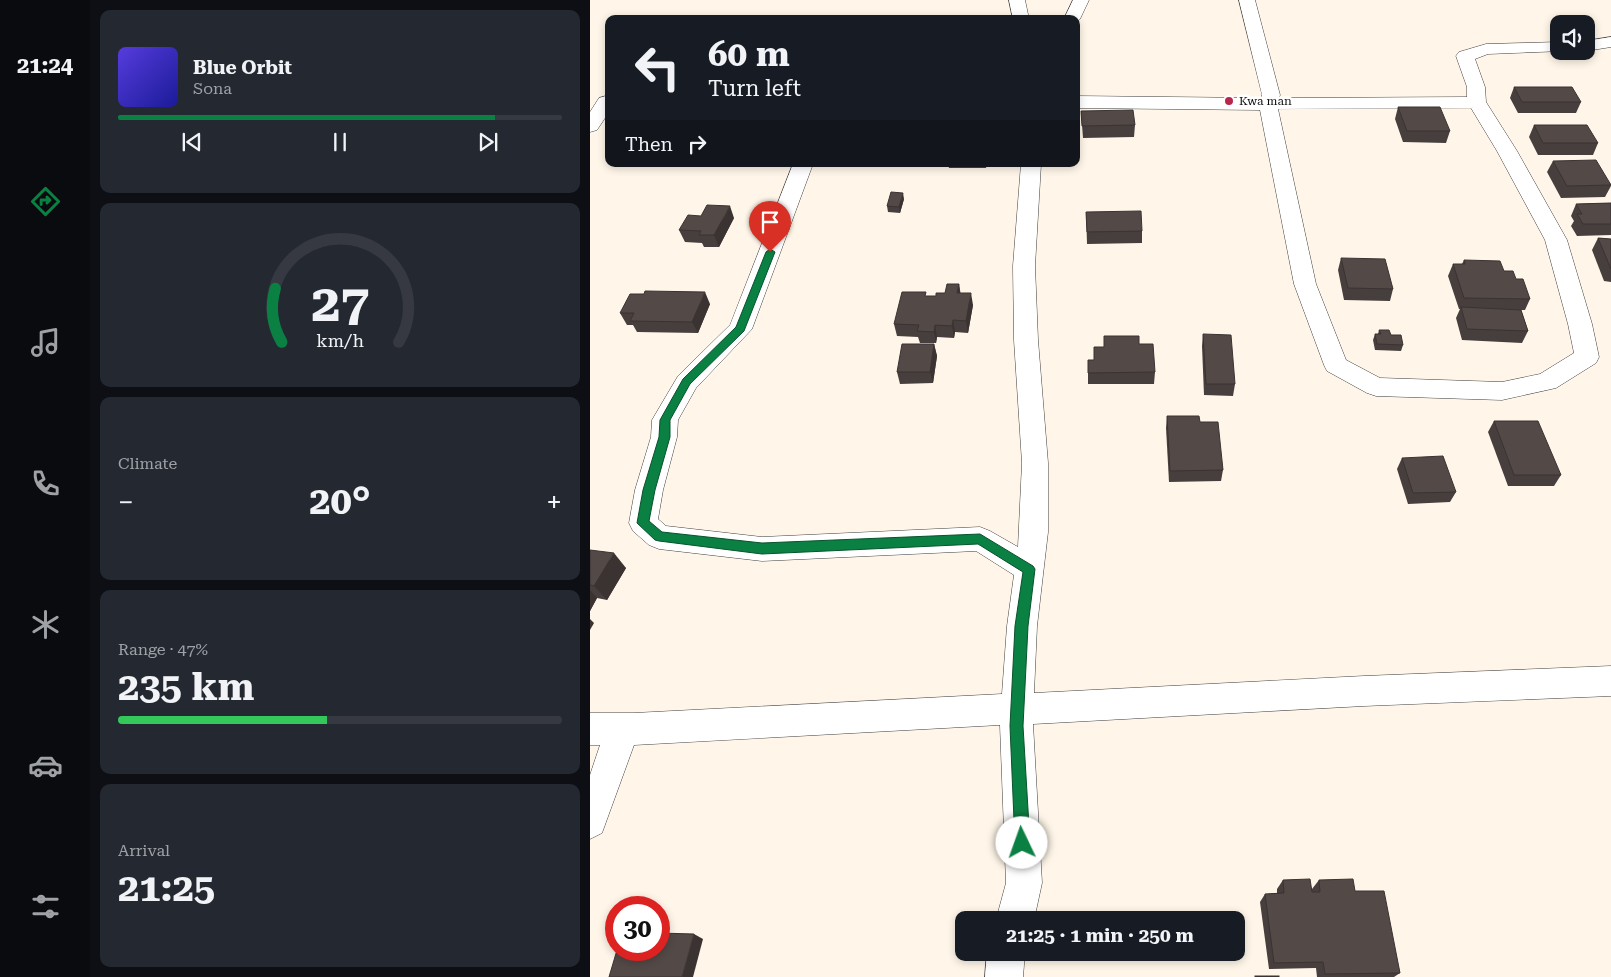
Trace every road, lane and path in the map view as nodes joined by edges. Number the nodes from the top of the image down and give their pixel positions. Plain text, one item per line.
1 (1017, 0) edge
2 (1081, 0) edge
3 (1247, 0) edge
4 (1020, 15) edge
5 (1074, 15) edge
6 (1611, 42) edge
7 (1595, 45) edge
8 (1550, 47) edge
9 (602, 102) edge
10 (1080, 102) edge
11 (1477, 102) junction
12 (1268, 104) junction
13 (590, 126) edge
14 (802, 167) edge
15 (1031, 167) edge
16 (1029, 569) junction
17 (1611, 681) edge
18 (1017, 710) junction
19 (606, 729) edge
20 (590, 821) edge
21 (1017, 911) edge
22 (1005, 961) edge
23 (1004, 977) edge

1 - 4 street
2 - 5 street
3 - 12 street
6 - 7 street
8 - 11 street
9 - 13 street
10 - 12 street
11 - 12 street
11 - 12 street
14 - 16 street
15 - 16 street
16 - 18 street
17 - 18 street
18 - 19 street
18 - 21 street
19 - 20 street
22 - 23 street

